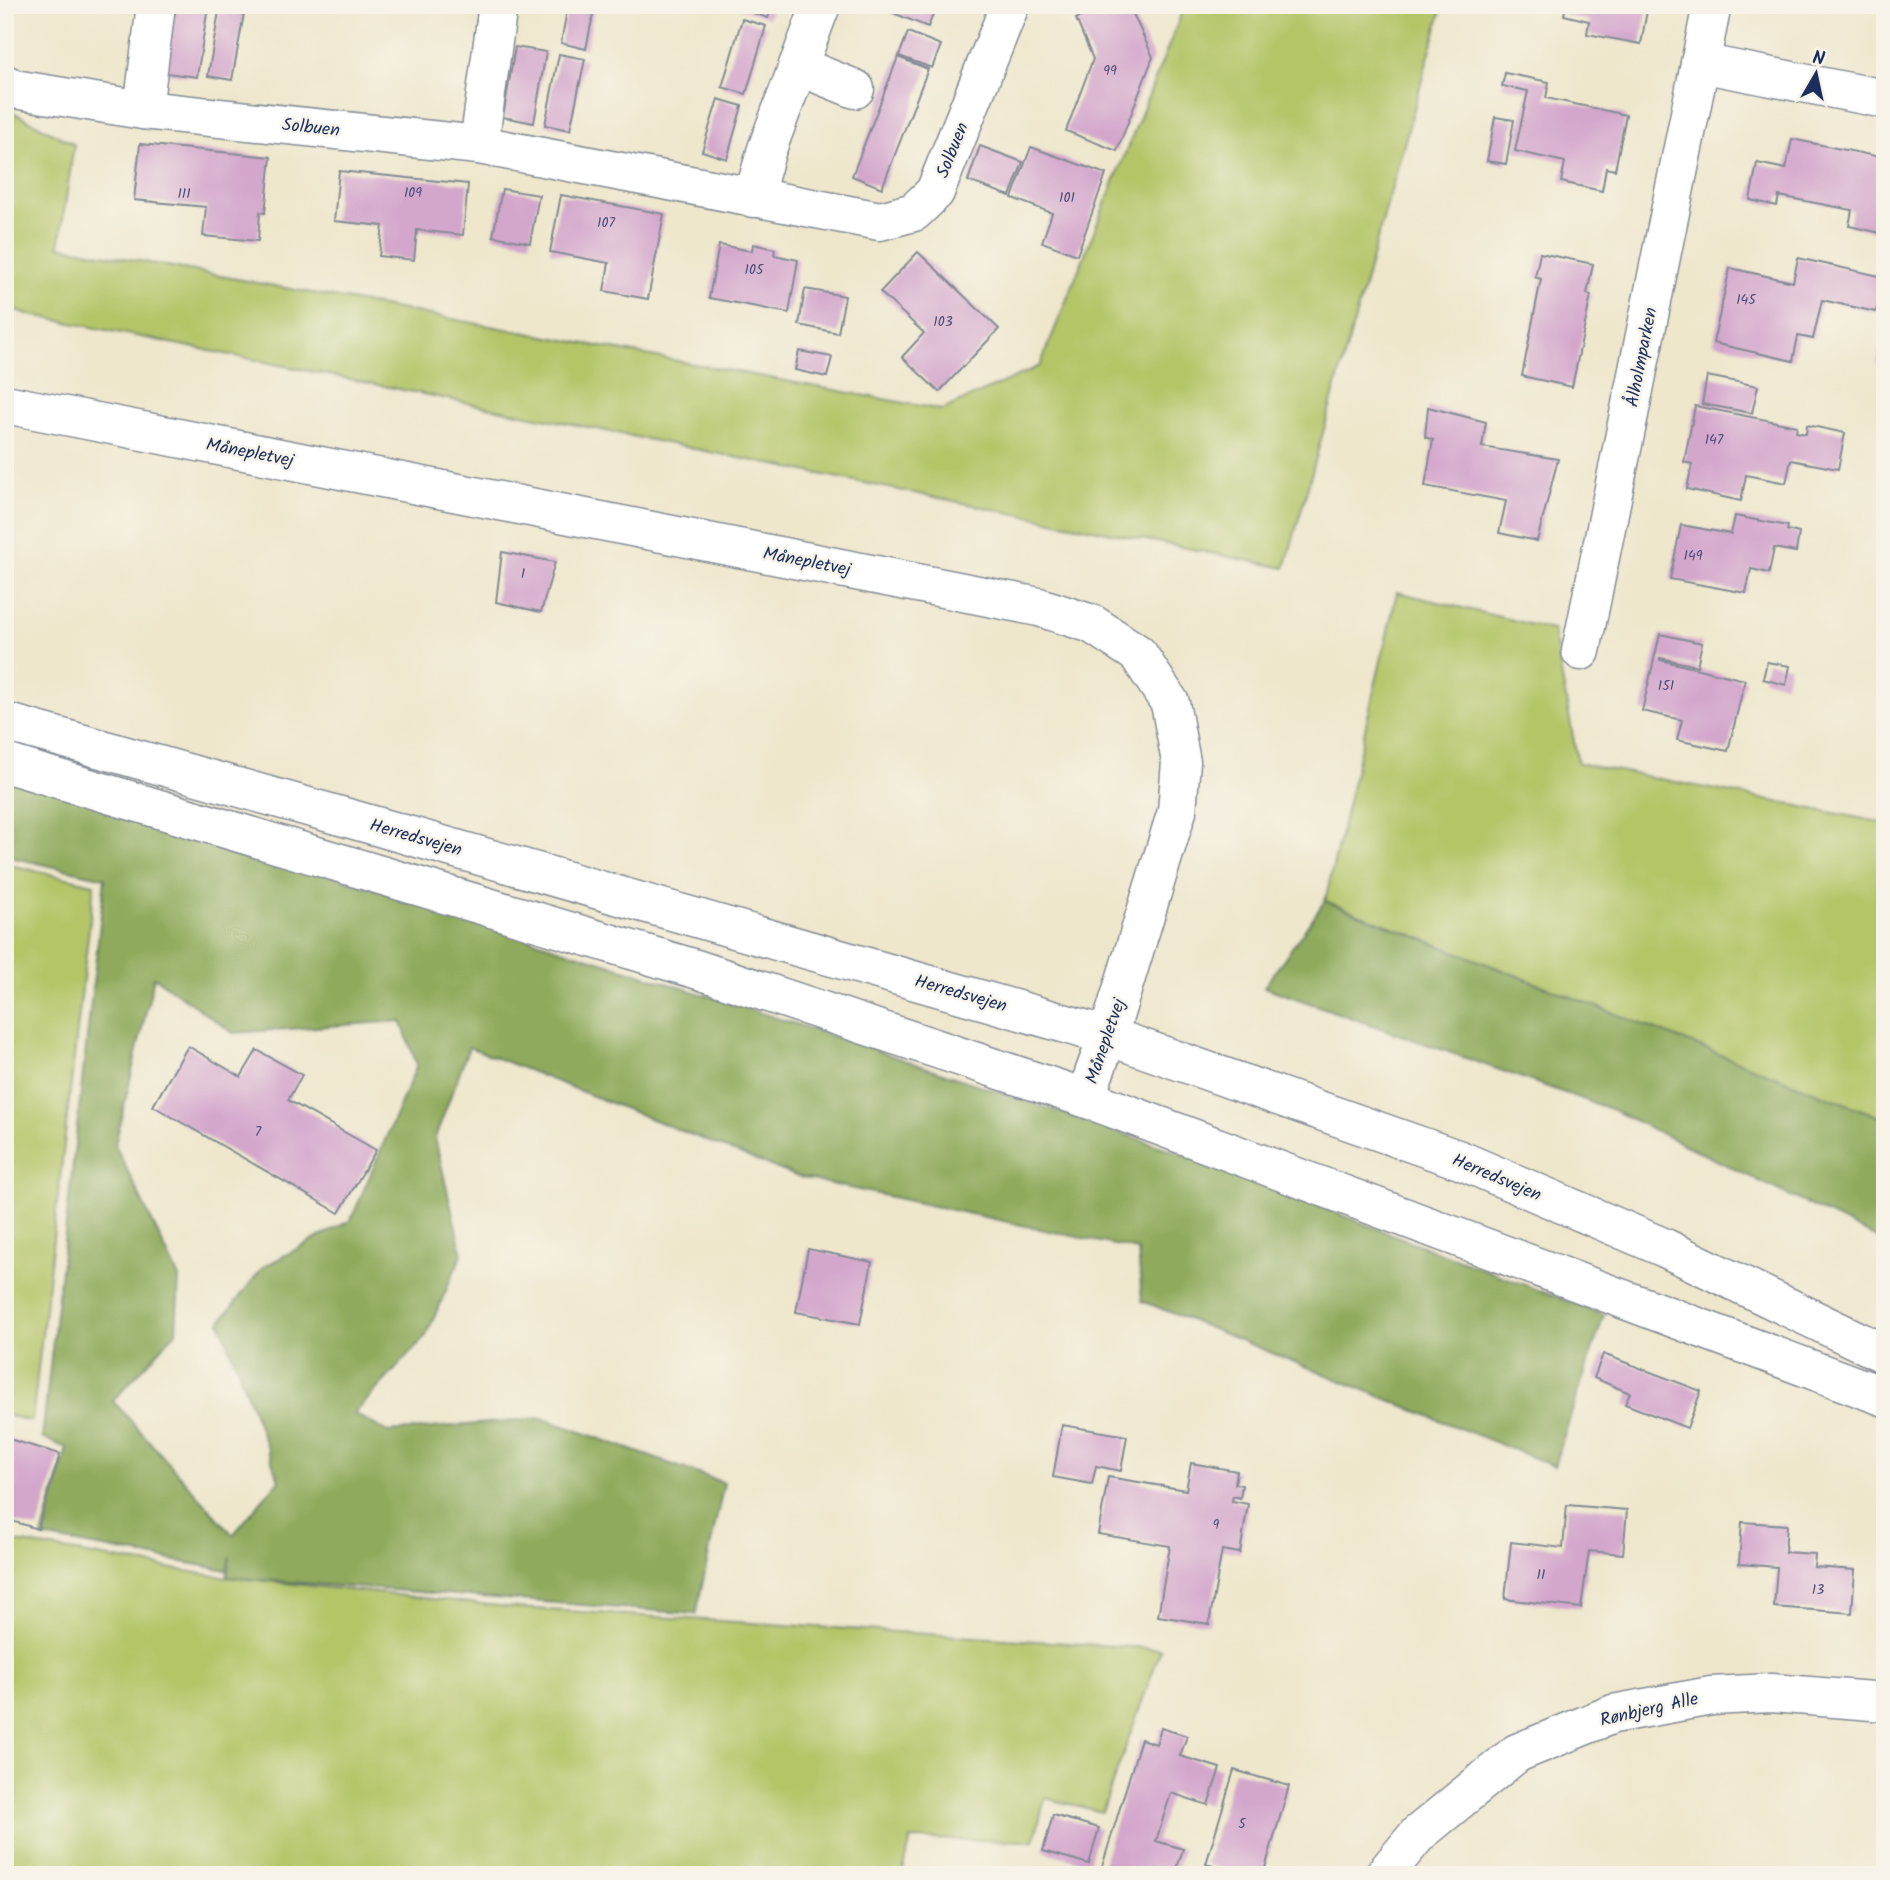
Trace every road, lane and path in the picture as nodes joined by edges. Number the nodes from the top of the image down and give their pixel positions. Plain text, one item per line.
1 (156, 5) edge
2 (498, 5) edge
3 (821, 5) edge
4 (1010, 5) edge
5 (1712, 5) edge
6 (1700, 63) junction
7 (798, 66) junction
8 (5, 84) edge
9 (855, 89) dead end
10 (1885, 99) edge
11 (144, 110) junction
12 (479, 145) junction
13 (753, 198) junction
14 (5, 404) edge
15 (1581, 651) dead end
16 (5, 722) edge
17 (5, 763) edge
18 (1108, 1036) junction
19 (1085, 1098) junction
20 (1885, 1354) edge
21 (1885, 1397) edge
22 (1885, 1702) edge
23 (1384, 1875) edge

1 - 11 street
2 - 12 street
3 - 7 street
4 - 13 street, Solbuen
5 - 6 street, Ålholmparken
6 - 10 street
6 - 15 street, Ålholmparken
7 - 9 street
7 - 13 street
8 - 11 street, Solbuen
11 - 12 street, Solbuen
12 - 13 street, Solbuen
14 - 18 street, Månepletvej
16 - 18 street, Herredsvejen
17 - 19 street
18 - 19 street, Månepletvej
18 - 20 street, Herredsvejen
19 - 21 street
22 - 23 street, Rønbjerg Alle

